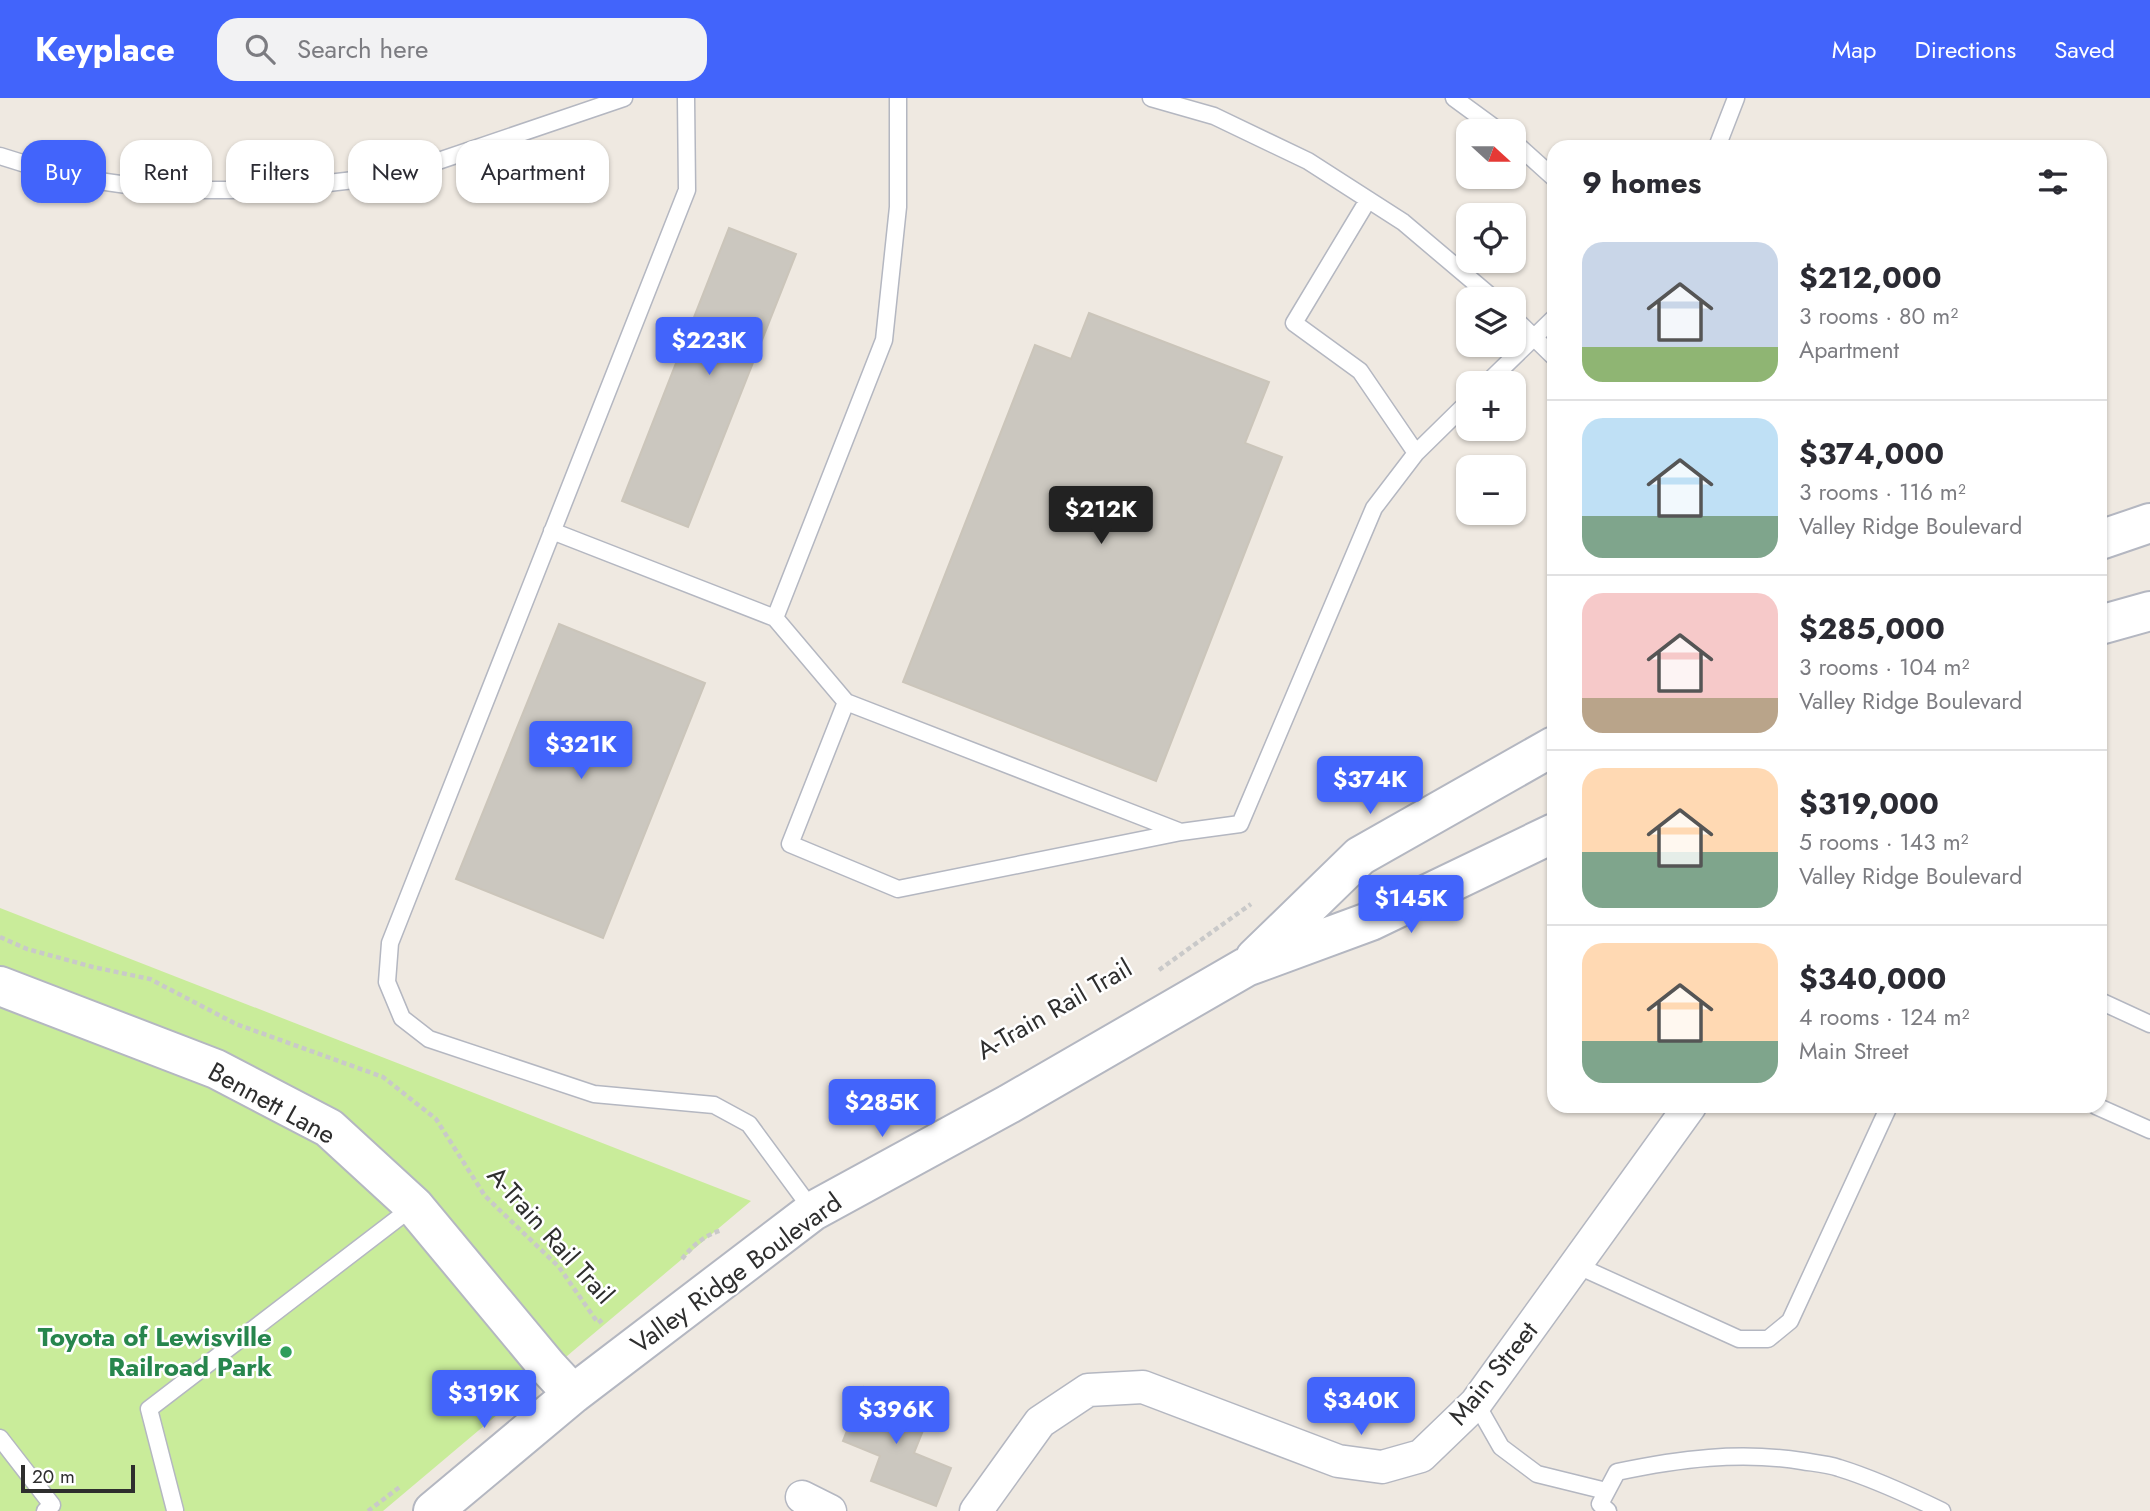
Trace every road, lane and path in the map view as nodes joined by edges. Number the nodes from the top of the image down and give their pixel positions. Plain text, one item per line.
1 (624, 98) edge
2 (686, 98) edge
3 (898, 98) edge
4 (1151, 98) edge
5 (1454, 98) edge
6 (1736, 98) edge
7 (1483, 119) edge
8 (1720, 140) edge
9 (1526, 153) edge
10 (0, 156) edge
11 (1547, 172) edge
12 (1368, 200) junction
13 (1480, 287) edge
14 (1547, 325) edge
15 (1526, 329) edge
16 (1534, 337) junction
17 (1547, 350) edge
18 (1499, 371) edge
19 (1456, 413) edge
20 (1416, 453) junction
21 (2150, 523) edge
22 (552, 531) junction
23 (2107, 538) edge
24 (2150, 611) edge
25 (775, 618) junction
26 (2107, 623) edge
27 (846, 702) junction
28 (1547, 750) edge
29 (1181, 832) junction
30 (1547, 836) edge
31 (1257, 900) dead end
32 (0, 937) edge
33 (1246, 967) junction
34 (1153, 974) dead end
35 (0, 986) edge
36 (2107, 1004) edge
37 (2150, 1024) edge
38 (2107, 1111) edge
39 (1685, 1113) edge
40 (1886, 1113) edge
41 (2150, 1130) edge
42 (414, 1206) junction
43 (813, 1211) junction
44 (732, 1226) dead end
45 (677, 1265) dead end
46 (1576, 1265) junction
47 (610, 1314) dead end
48 (573, 1394) junction
49 (1476, 1403) junction
50 (0, 1438) edge
51 (1606, 1491) junction
52 (802, 1497) dead end
53 (175, 1510) edge
54 (45, 1511) edge
55 (433, 1511) edge
56 (830, 1511) edge
57 (976, 1511) edge
58 (1608, 1511) edge
59 (1942, 1511) edge

1 - 10 lane
2 - 22 lane
3 - 25 lane
4 - 12 lane
5 - 7 lane
6 - 8 lane
9 - 11 lane
12 - 13 lane
12 - 20 lane
14 - 16 lane
15 - 16 lane
16 - 17 lane
16 - 18 lane
19 - 20 lane
20 - 29 lane
21 - 23 street
22 - 25 lane
22 - 43 lane
24 - 26 street
25 - 27 lane
27 - 29 lane
27 - 29 lane
28 - 33 street, Valley Ridge Boulevard
30 - 33 street, Valley Ridge Boulevard
31 - 34 path, A-Train Rail Trail
32 - 47 path, A-Train Rail Trail
33 - 43 street, Valley Ridge Boulevard
35 - 42 street, Bennett Lane
36 - 37 lane
38 - 41 lane
39 - 46 street, Main Street
40 - 46 lane
42 - 48 street, Bennett Lane
42 - 53 lane
43 - 48 street, Valley Ridge Boulevard
44 - 45 path
46 - 49 street, Main Street
48 - 55 street, Valley Ridge Boulevard
49 - 51 lane
49 - 57 street, Main Street
50 - 54 lane
51 - 58 lane
51 - 59 lane
52 - 56 street

